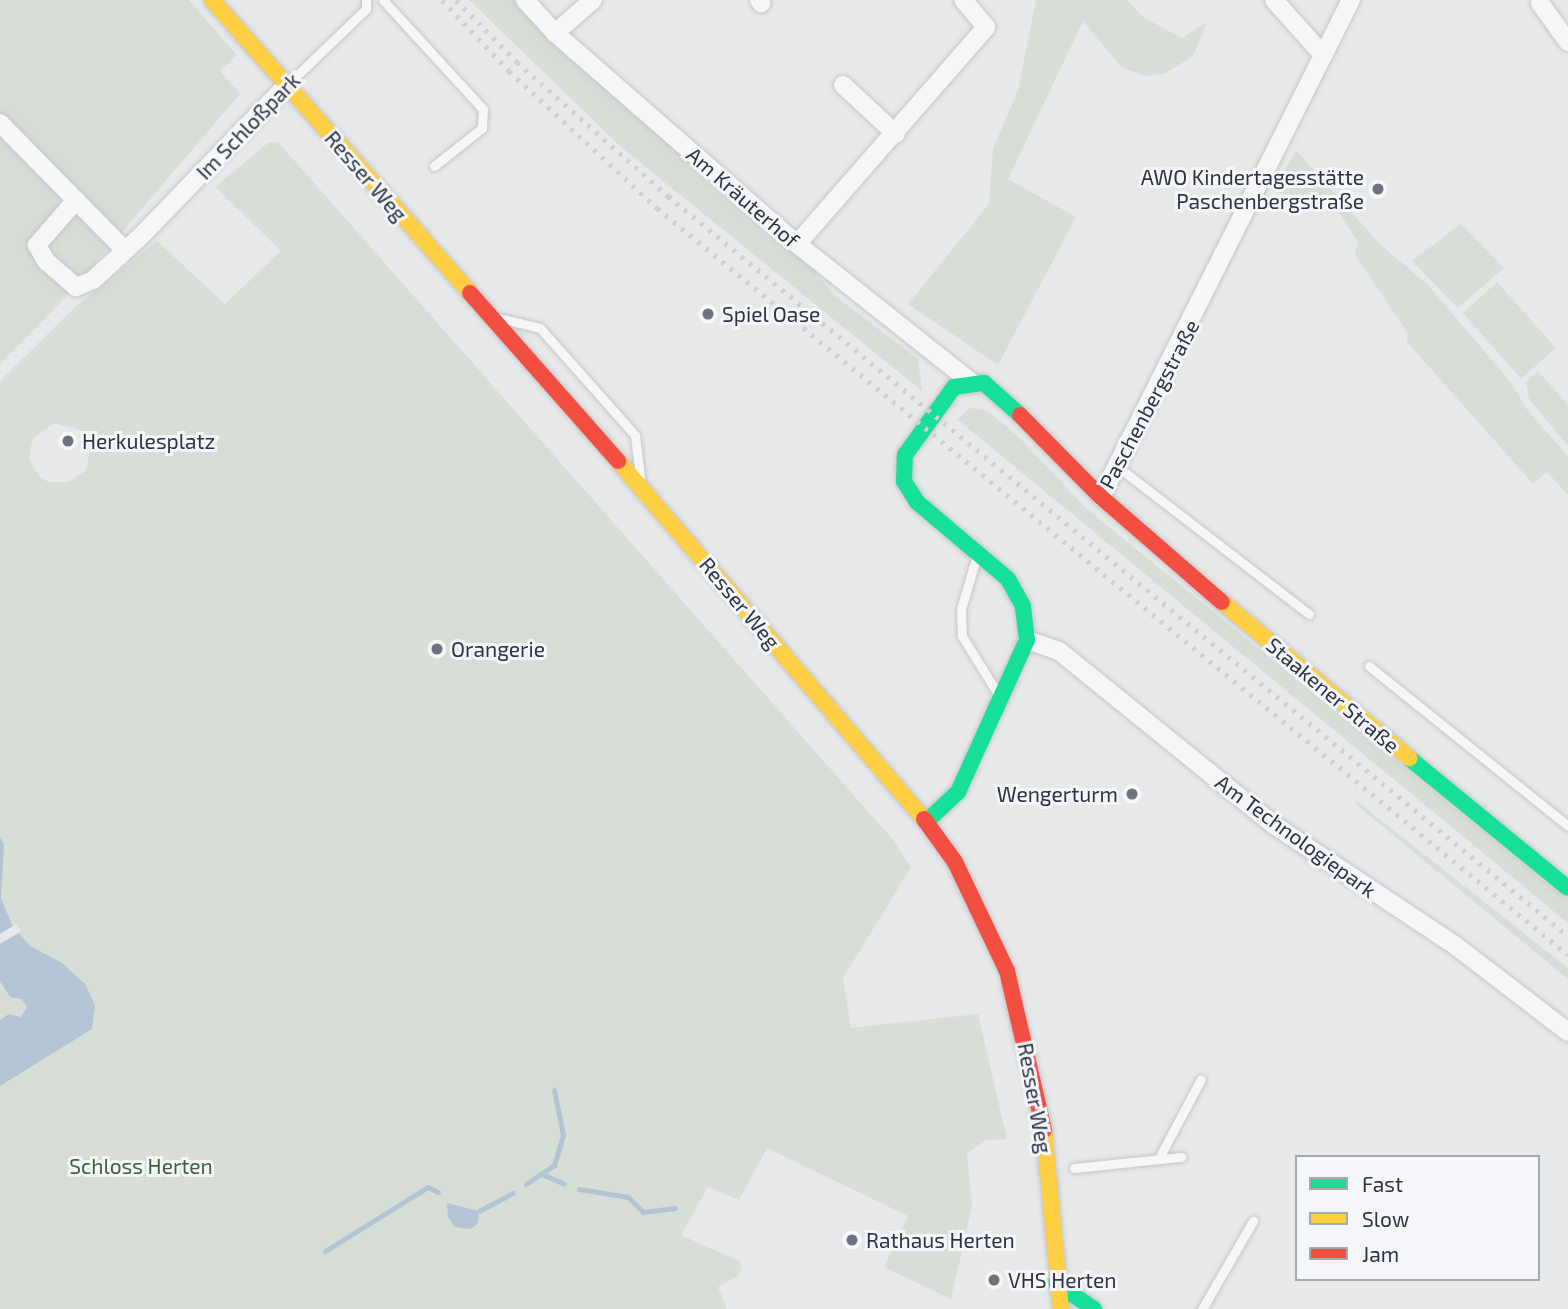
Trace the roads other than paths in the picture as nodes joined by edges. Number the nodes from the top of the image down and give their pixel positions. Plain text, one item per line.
1 (212, 0) edge
2 (366, 0) edge
3 (383, 0) edge
4 (525, 0) edge
5 (593, 0) edge
6 (963, 0) edge
7 (1274, 0) edge
8 (1351, 0) edge
9 (1538, 2) edge
10 (1568, 19) edge
11 (555, 33) junction
12 (1568, 42) edge
13 (1323, 55) junction
14 (287, 85) junction
15 (842, 85) dead end
16 (0, 123) edge
17 (896, 134) junction
18 (434, 166) dead end
19 (76, 200) junction
20 (797, 244) junction
21 (125, 250) junction
22 (488, 315) junction
23 (971, 382) junction
24 (1118, 467) junction
25 (642, 492) junction
26 (1101, 496) junction
27 (978, 553) junction
28 (1309, 614) dead end
29 (1027, 640) junction
30 (1369, 666) dead end
31 (1003, 702) junction
32 (926, 822) junction
33 (1568, 826) edge
34 (1568, 888) edge
35 (1568, 1032) edge
36 (1201, 1079) dead end
37 (1181, 1157) dead end
38 (1159, 1158) junction
39 (1073, 1168) dead end
40 (1253, 1221) dead end
41 (1056, 1283) junction
42 (1061, 1309) edge
43 (1094, 1309) edge
44 (1202, 1309) edge

1 - 14 main road, Resser Weg
2 - 14 lane, Im Schloßpark
3 - 18 lane
4 - 11 street, Am Kräuterhof
5 - 11 street
6 - 17 street
7 - 13 street
8 - 13 street, Paschenbergstraße
9 - 10 street
9 - 12 street
11 - 20 street, Am Kräuterhof
13 - 24 street, Paschenbergstraße
14 - 21 street, Im Schloßpark
14 - 22 main road, Resser Weg
15 - 17 street
16 - 19 street
17 - 20 street
19 - 21 street
19 - 21 street, Im Schloßpark
20 - 23 street, Am Kräuterhof
22 - 25 main road, Resser Weg
22 - 25 lane
23 - 26 main road, Paschenbergstraße
23 - 27 main road
24 - 26 street, Paschenbergstraße
24 - 28 lane
25 - 32 main road, Resser Weg
26 - 34 main road, Staakener Straße
27 - 29 main road
27 - 31 lane
29 - 31 main road
29 - 35 street, Am Technologiepark
30 - 33 lane
31 - 32 main road
32 - 41 main road, Resser Weg
36 - 38 lane
37 - 38 lane
38 - 39 lane
40 - 44 lane
41 - 42 main road, Resser Weg
41 - 43 main road

